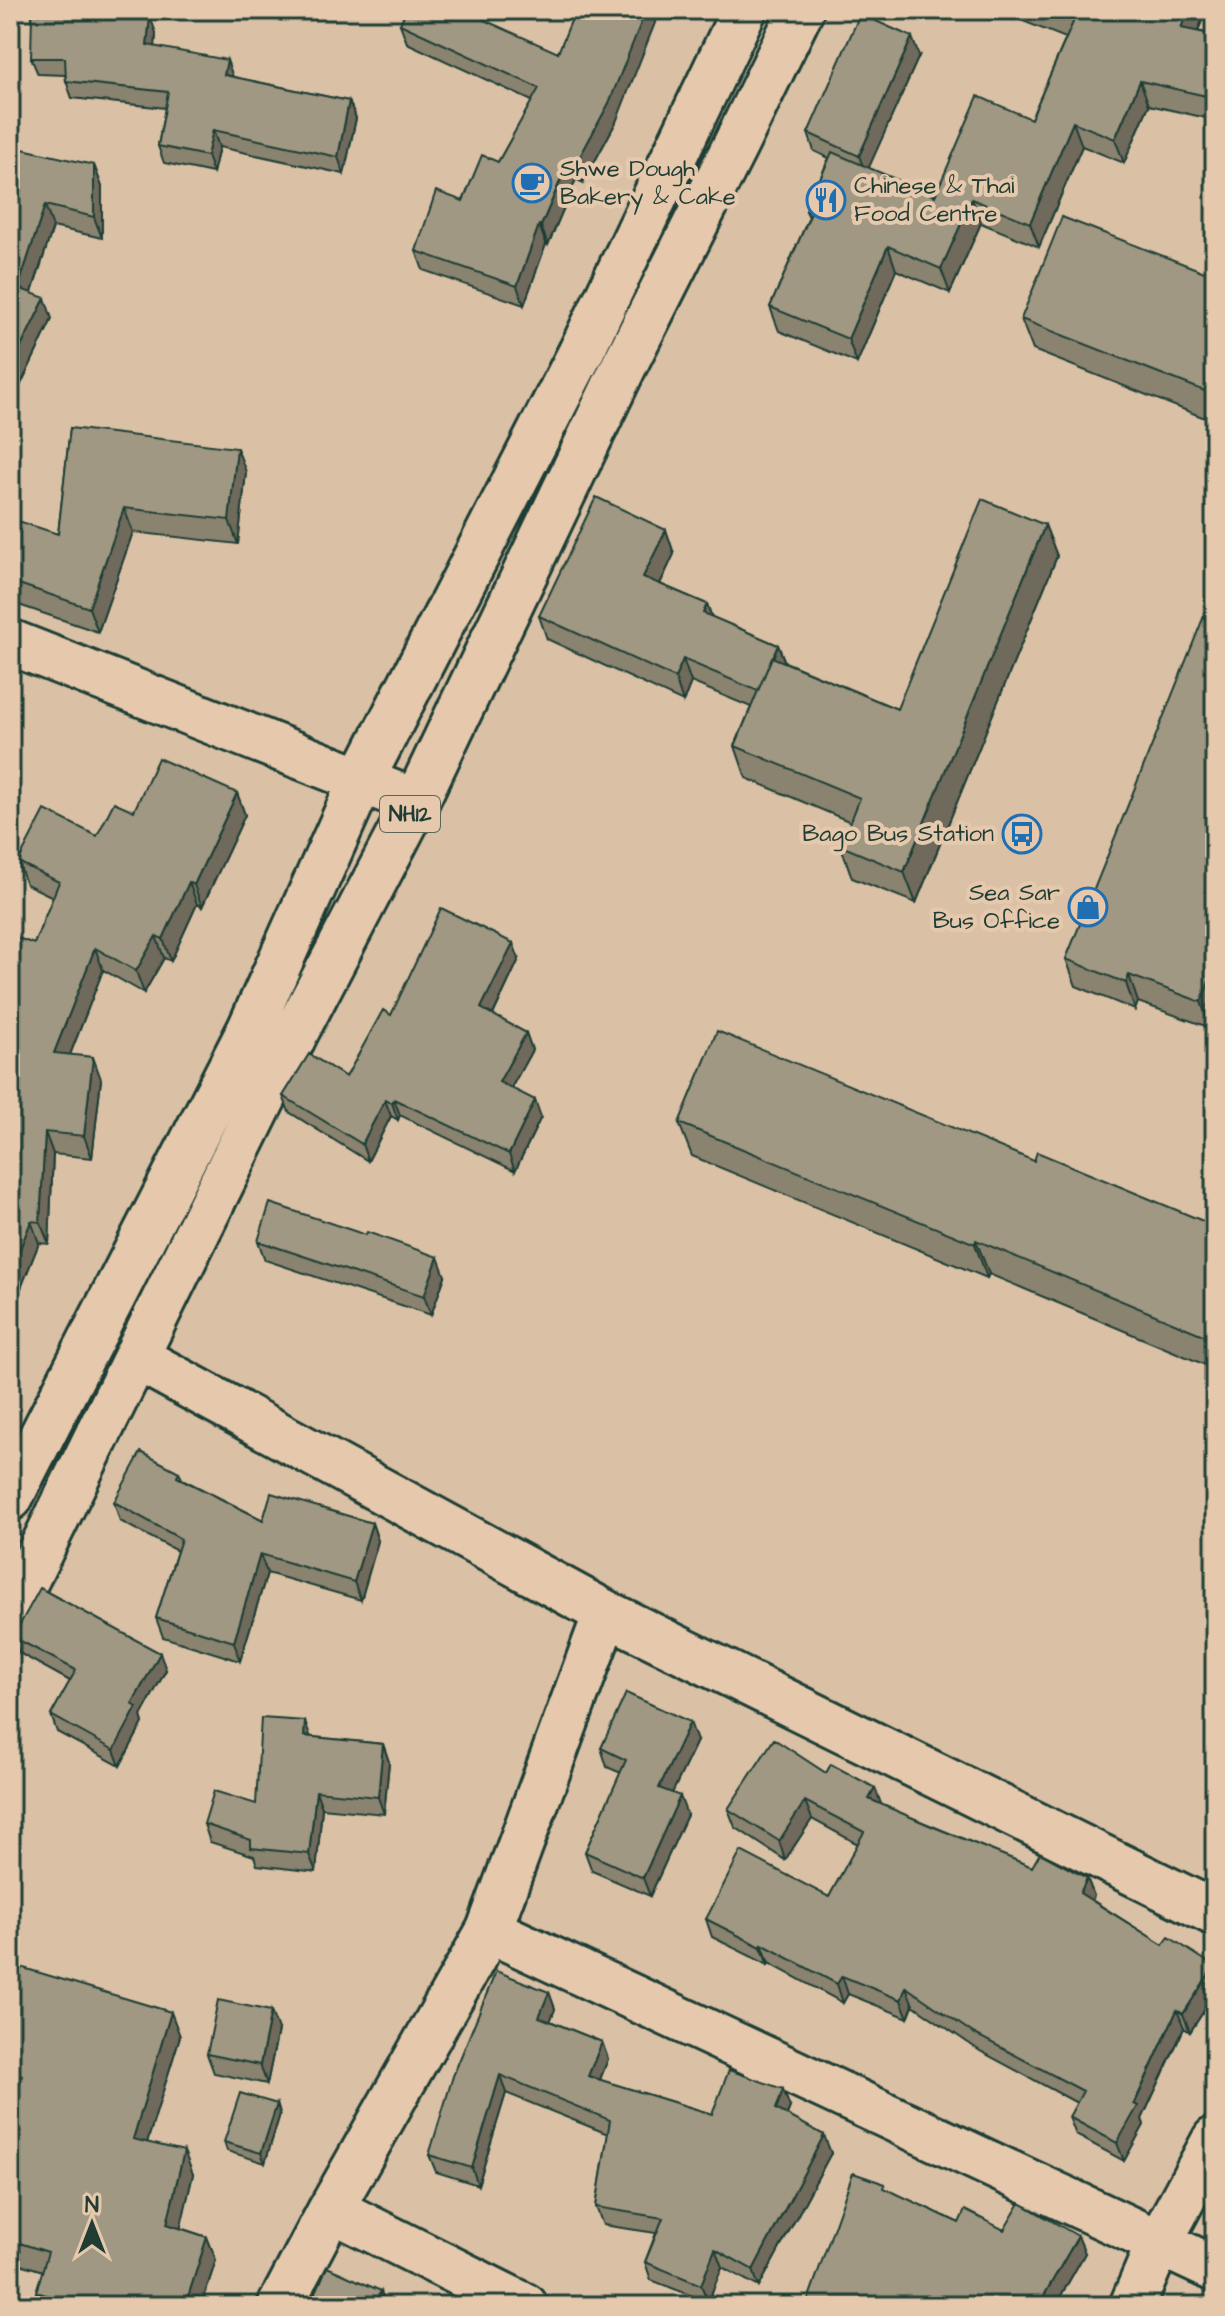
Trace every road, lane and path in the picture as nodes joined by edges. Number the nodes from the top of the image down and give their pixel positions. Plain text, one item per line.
1 (744, 10) edge
2 (801, 10) edge
3 (10, 642) edge
4 (361, 781) junction
5 (416, 802) junction
6 (136, 1357) junction
7 (10, 1498) edge
8 (10, 1613) edge
9 (606, 1613) junction
10 (1215, 1913) edge
11 (489, 1930) junction
12 (1215, 2139) edge
13 (331, 2209) junction
14 (1159, 2243) junction
15 (1215, 2269) edge
16 (280, 2306) edge
17 (525, 2306) edge
18 (1132, 2306) edge

1 - 4 main road, NH12
2 - 5 main road, NH12
3 - 4 main road
4 - 5 main road
4 - 7 main road, NH12
5 - 6 main road, NH12
6 - 8 main road, NH12
6 - 9 main road
9 - 10 main road
9 - 11 main road
11 - 13 main road
11 - 14 main road
12 - 14 main road
13 - 16 main road
13 - 17 main road
14 - 15 main road
14 - 18 main road

